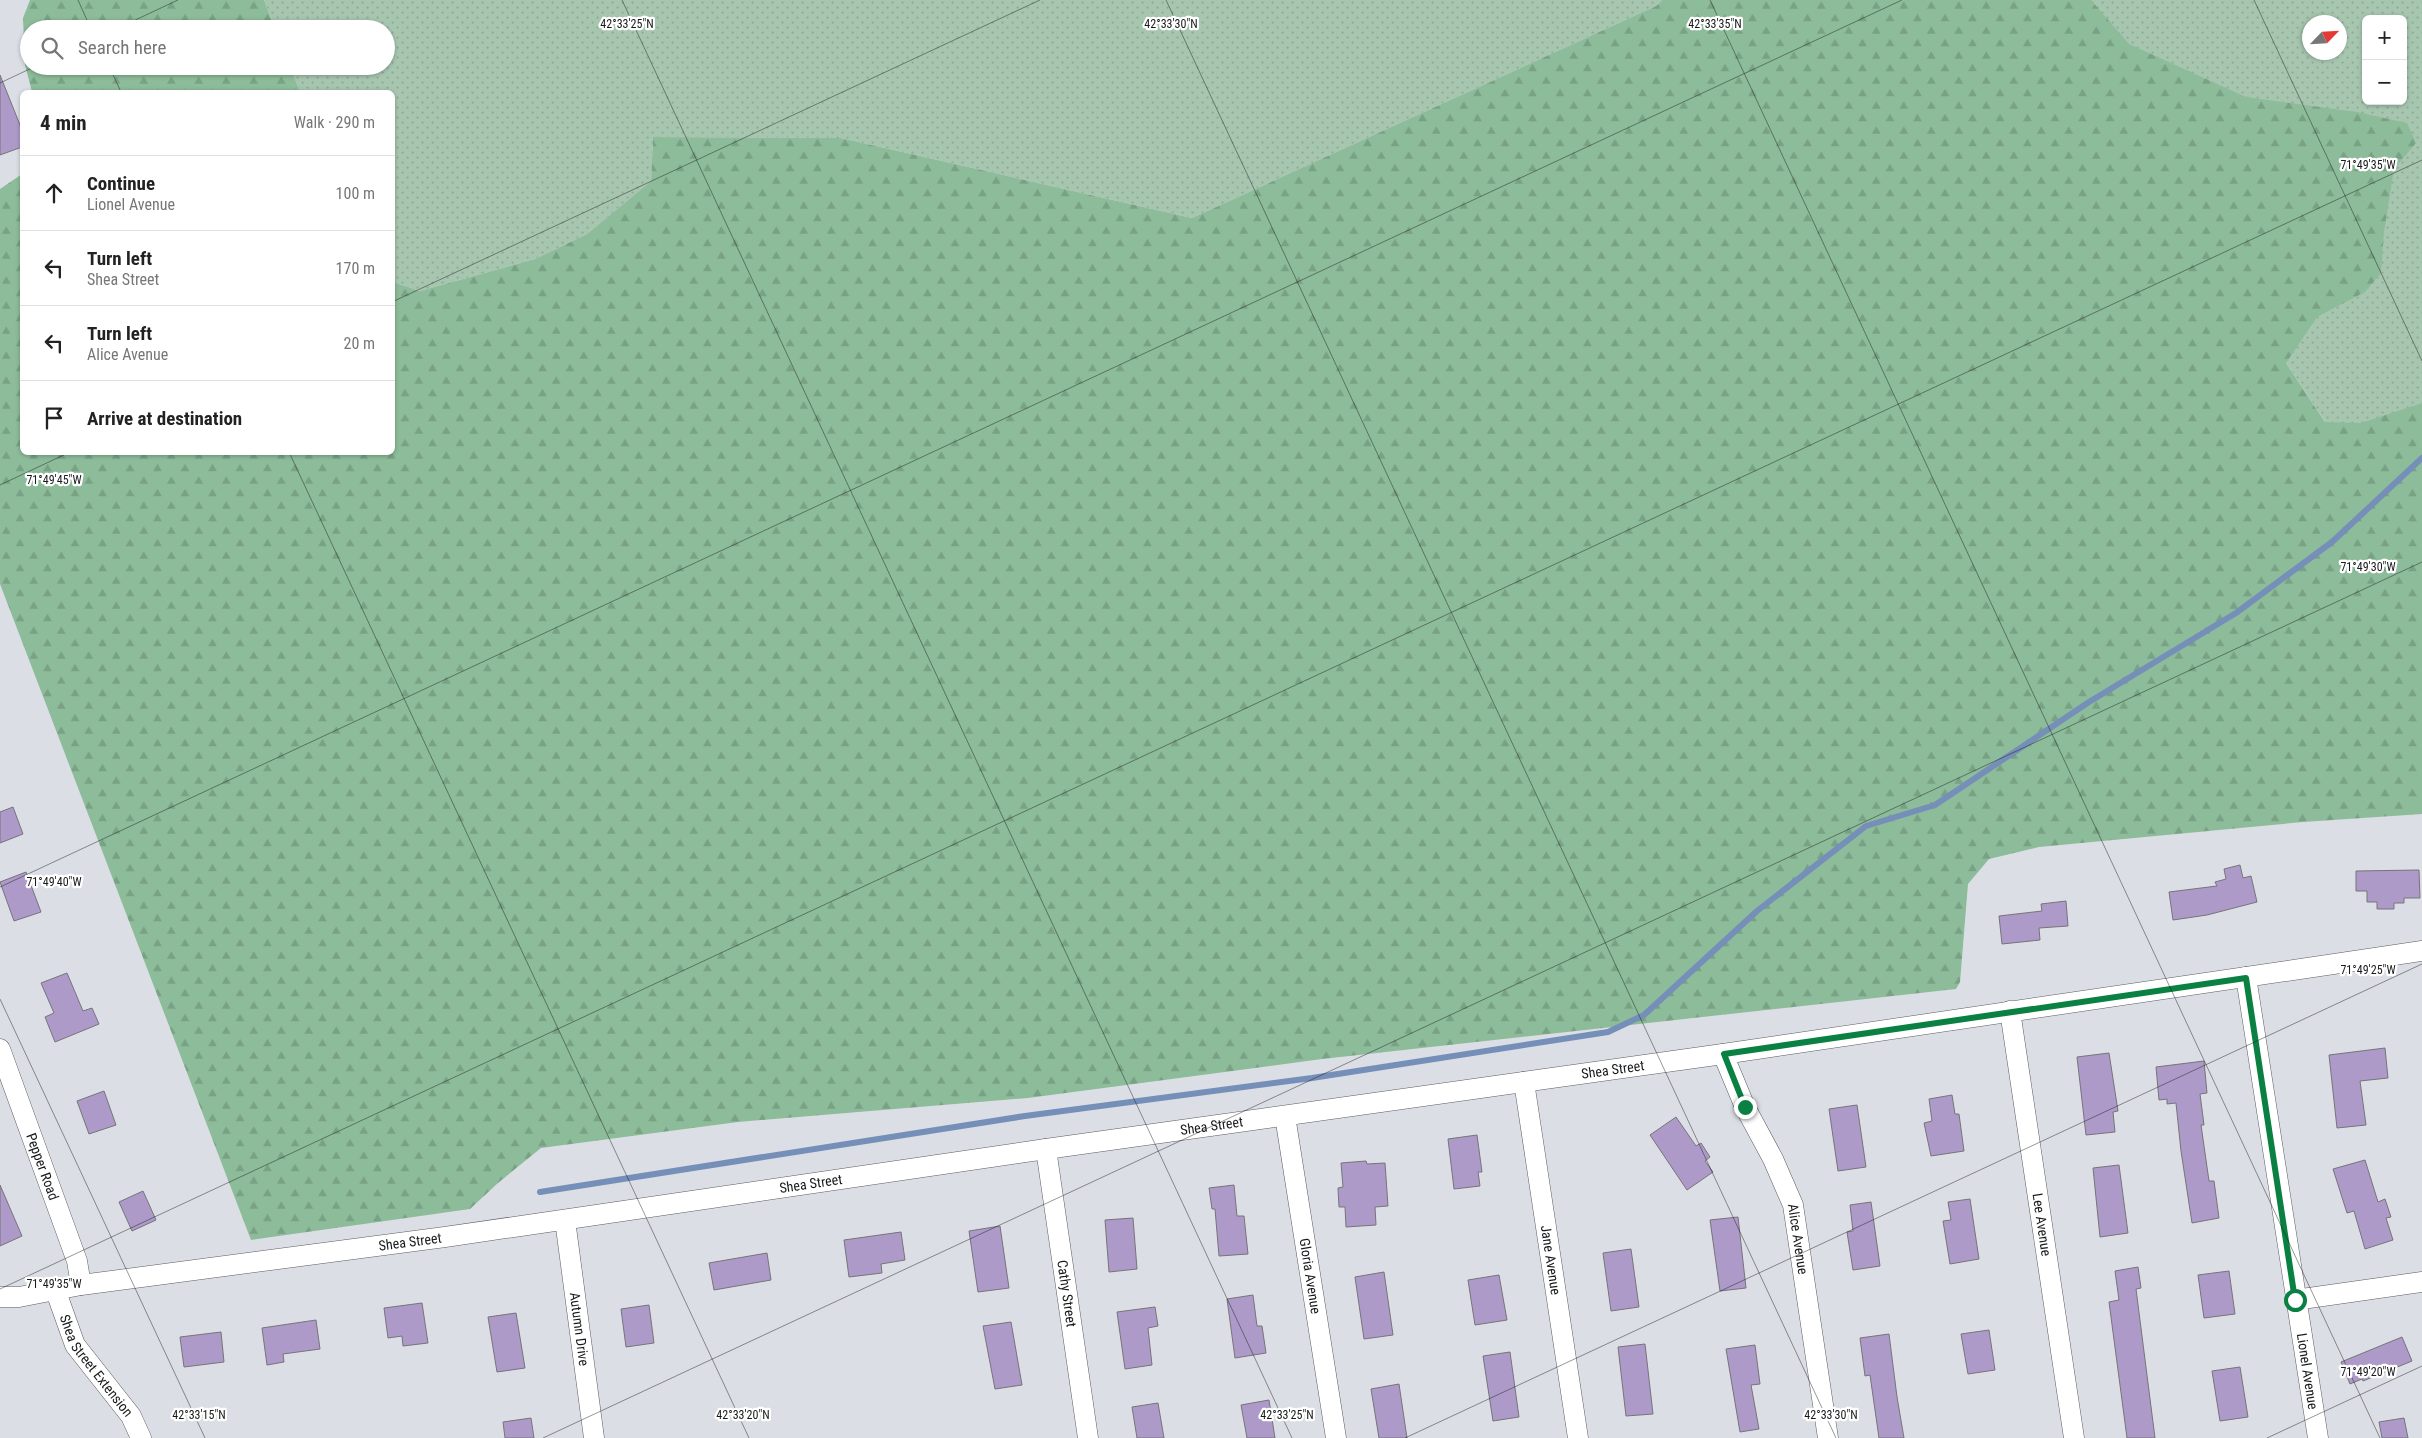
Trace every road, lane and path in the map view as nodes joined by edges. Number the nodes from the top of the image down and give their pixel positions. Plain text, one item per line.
1 (2422, 951) edge
2 (2246, 978) junction
3 (2010, 1011) junction
4 (0, 1049) edge
5 (1724, 1054) junction
6 (1524, 1082) junction
7 (1285, 1116) junction
8 (1046, 1149) junction
9 (565, 1220) junction
10 (2422, 1282) edge
11 (81, 1285) junction
12 (55, 1289) junction
13 (0, 1297) edge
14 (2295, 1300) junction
15 (141, 1438) edge
16 (594, 1438) edge
17 (1088, 1438) edge
18 (1336, 1438) edge
19 (1578, 1438) edge
20 (1828, 1438) edge
21 (2074, 1438) edge
22 (2318, 1438) edge

1 - 2 street, Shea Street
2 - 3 street, Shea Street
2 - 14 street, Lionel Avenue
3 - 5 street, Shea Street
3 - 21 street, Lee Avenue
4 - 11 street, Pepper Road
5 - 6 street, Shea Street
5 - 20 street, Alice Avenue
6 - 7 street, Shea Street
6 - 19 street, Jane Avenue
7 - 8 street, Shea Street
7 - 18 street, Gloria Avenue
8 - 9 street, Shea Street
8 - 17 street, Cathy Street
9 - 11 street, Shea Street
9 - 16 street, Autumn Drive
10 - 14 street
11 - 12 street, Shea Street
12 - 13 street, Shea Street
12 - 15 street, Shea Street Extension
14 - 22 street, Lionel Avenue

